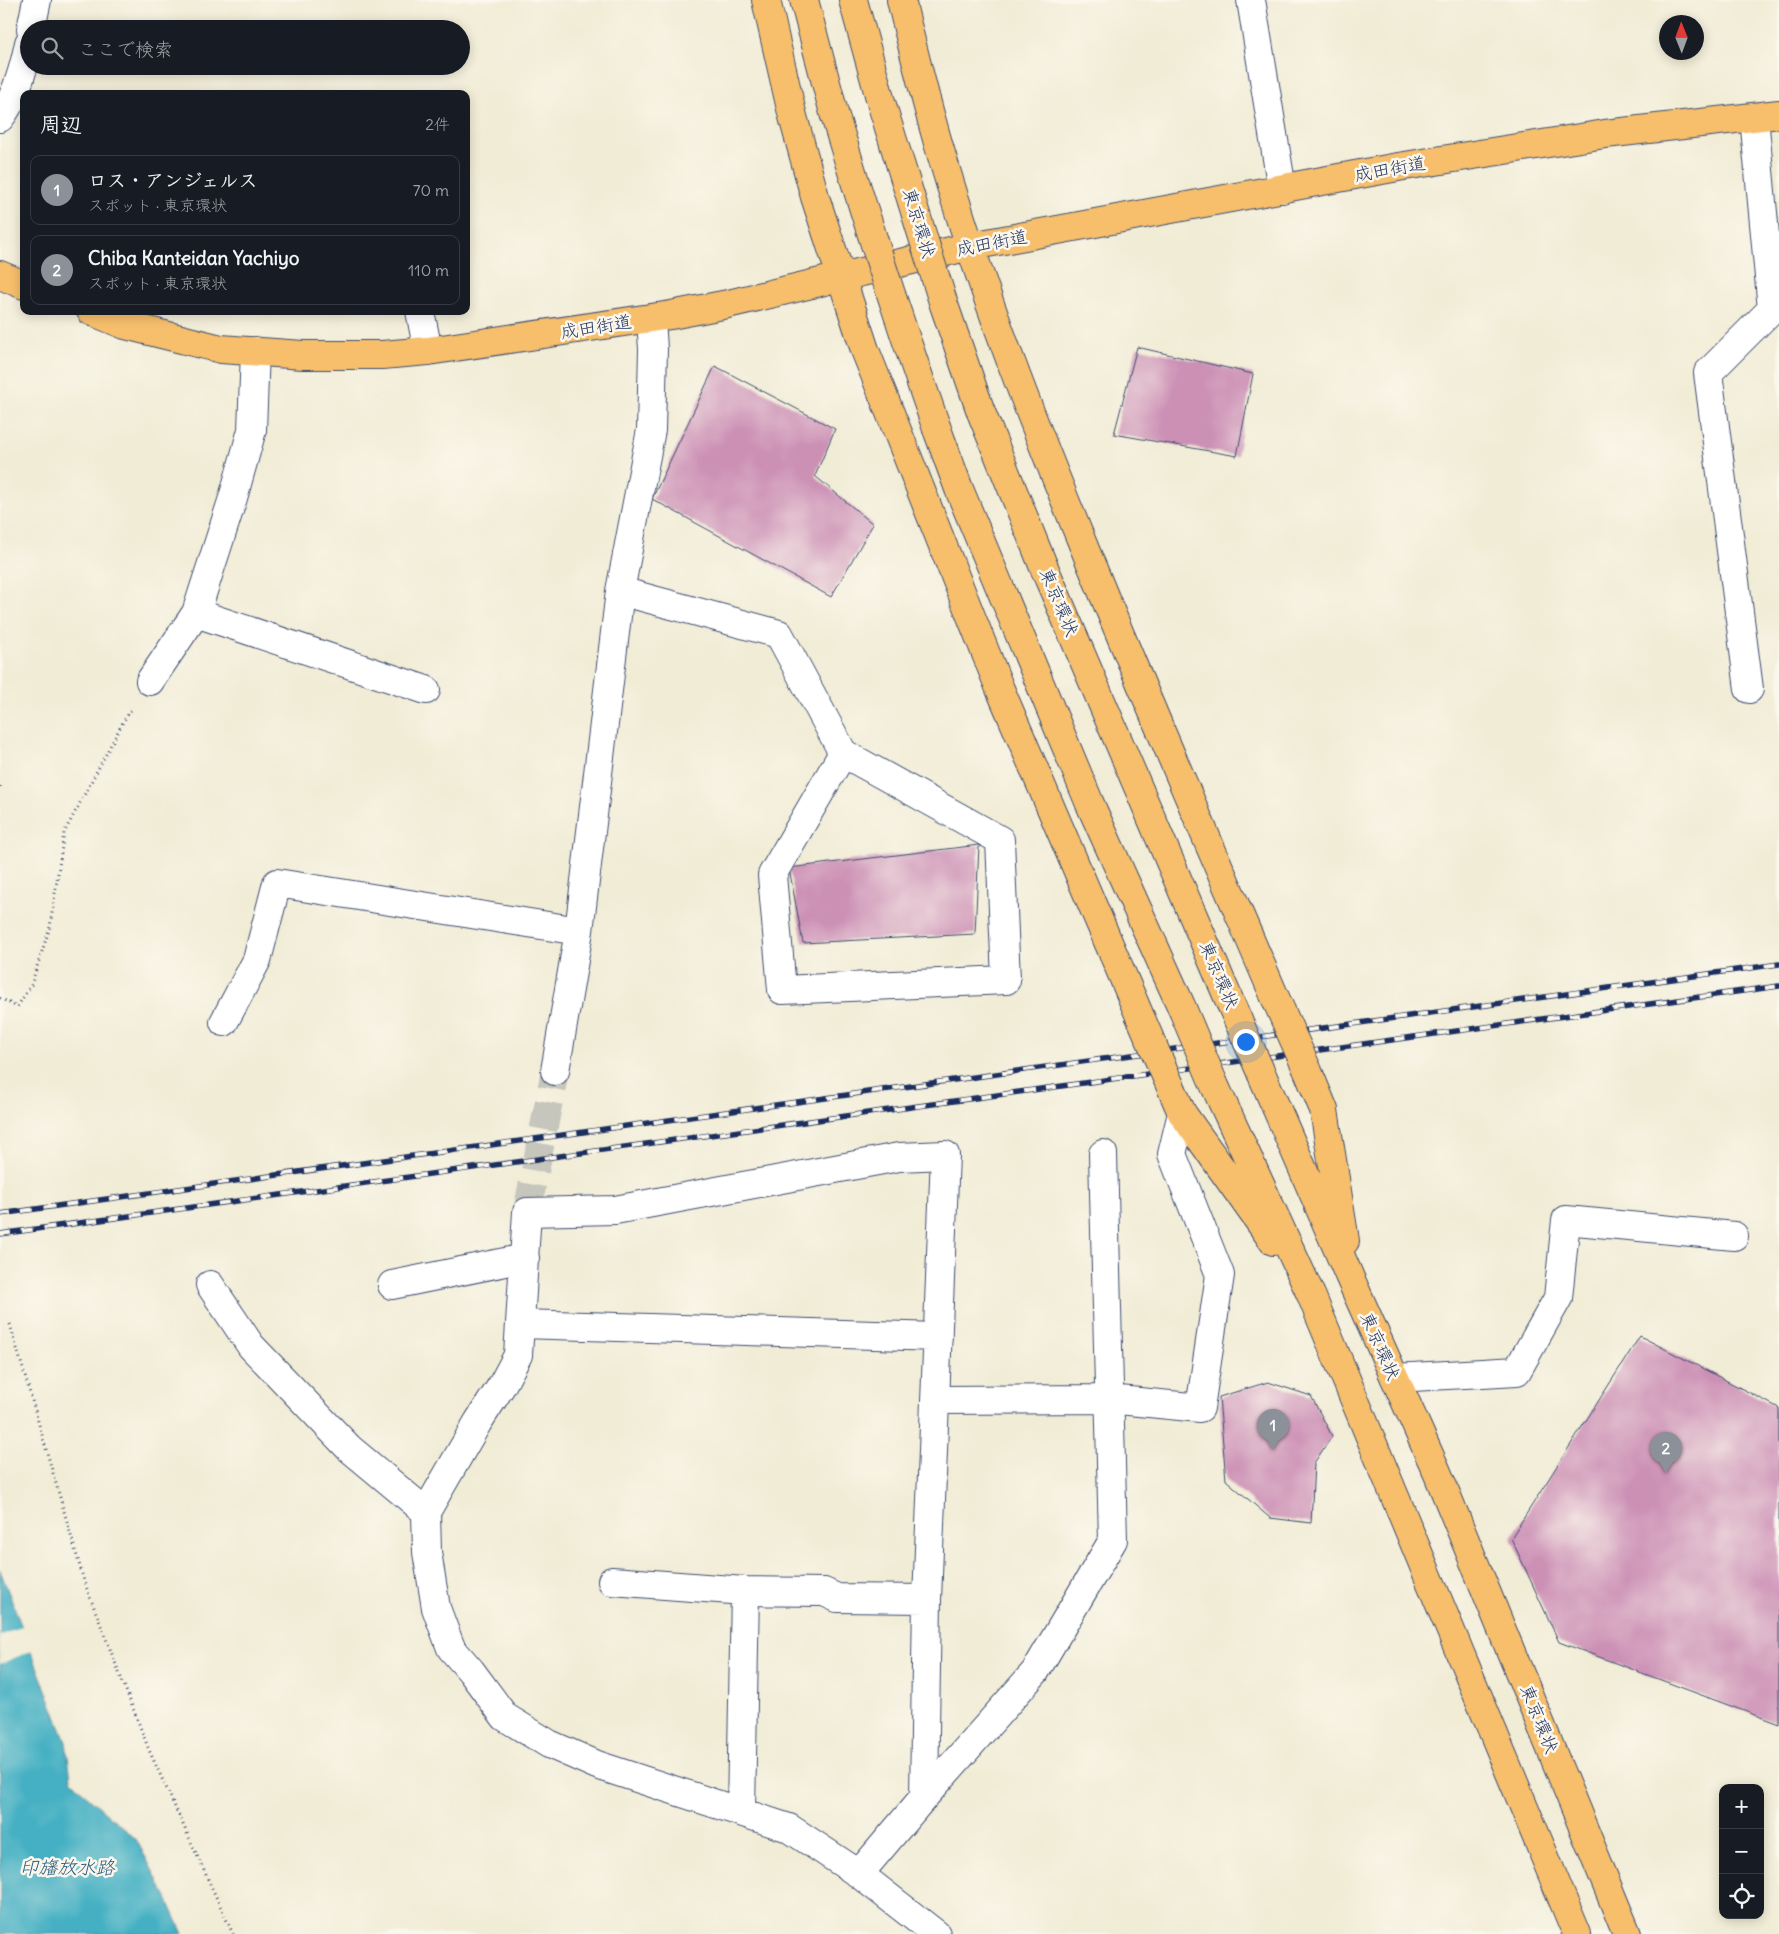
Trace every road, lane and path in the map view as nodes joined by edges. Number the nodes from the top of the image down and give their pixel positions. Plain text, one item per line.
1 (37, 0) edge
2 (766, 0) edge
3 (804, 0) edge
4 (853, 0) edge
5 (901, 0) edge
6 (1251, 0) edge
7 (33, 20) edge
8 (20, 73) edge
9 (1767, 116) edge
10 (0, 118) edge
11 (1282, 188) junction
12 (971, 246) junction
13 (0, 275) edge
14 (840, 277) junction
15 (20, 283) edge
16 (101, 315) edge
17 (421, 315) edge
18 (651, 319) junction
19 (255, 351) junction
20 (428, 351) junction
21 (620, 592) junction
22 (196, 613) junction
23 (150, 681) joint
24 (1749, 689) dead end
25 (426, 690) dead end
26 (842, 753) junction
27 (0, 786) edge
28 (0, 791) edge
29 (579, 931) junction
30 (0, 998) edge
31 (224, 1022) dead end
32 (555, 1071) tunnel mouth
33 (1178, 1103) junction
34 (1102, 1154) dead end
35 (1734, 1236) dead end
36 (524, 1258) junction
37 (1351, 1280) junction
38 (210, 1285) dead end
39 (392, 1285) dead end
40 (1311, 1295) junction
41 (10, 1324) dead end
42 (521, 1324) junction
43 (938, 1338) junction
44 (1395, 1378) junction
45 (1109, 1399) junction
46 (936, 1400) junction
47 (426, 1512) junction
48 (612, 1581) dead end
49 (745, 1590) junction
50 (927, 1599) junction
51 (924, 1797) junction
52 (741, 1812) junction
53 (858, 1874) junction
54 (233, 1934) edge
55 (936, 1934) edge
56 (1577, 1934) edge
57 (1627, 1934) edge

1 - 7 street
2 - 14 highway
3 - 40 highway, bridge
4 - 37 highway, 東京環状, bridge
5 - 12 highway
6 - 11 street
8 - 10 street
9 - 11 highway, 成田街道
9 - 24 street
11 - 12 highway, 成田街道
12 - 14 highway, 成田街道
12 - 37 highway, bridge
13 - 15 highway
14 - 18 highway, 成田街道
14 - 33 highway, bridge
16 - 19 highway, 成田街道
17 - 20 street
18 - 20 highway, 成田街道
18 - 21 street
19 - 20 highway, 成田街道
19 - 22 street
21 - 26 street
21 - 29 street
22 - 23 street
22 - 25 street
23 - 30 path
26 - 26 street
27 - 28 path
29 - 31 street
29 - 32 street
33 - 40 highway
33 - 45 street
34 - 45 street
35 - 44 street
36 - 39 street
36 - 42 street
36 - 43 street
37 - 44 highway, 東京環状
38 - 47 street
40 - 56 highway
41 - 54 path
42 - 43 street
42 - 47 street
43 - 46 street
44 - 57 highway, 東京環状
45 - 46 street
45 - 51 street
46 - 50 street
47 - 52 street
48 - 49 street
49 - 50 street
49 - 52 street
50 - 51 street
51 - 53 street
52 - 53 street
53 - 55 street

